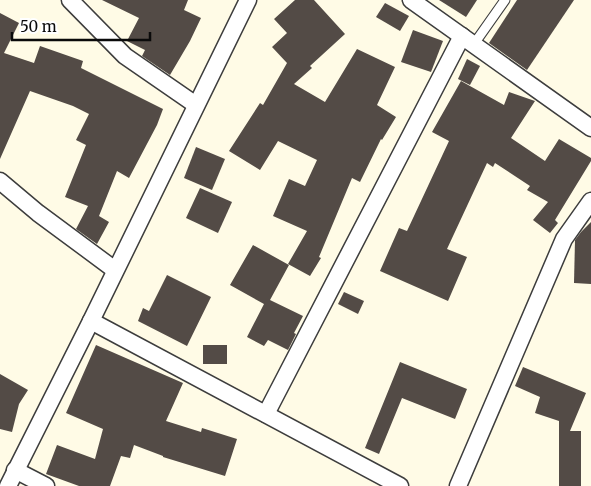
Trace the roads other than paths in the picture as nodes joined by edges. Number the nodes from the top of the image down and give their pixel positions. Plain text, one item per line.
1 (70, 0) edge
2 (248, 0) edge
3 (411, 0) edge
4 (506, 0) edge
5 (468, 40) junction
6 (196, 105) junction
7 (591, 128) edge
8 (0, 181) edge
9 (591, 201) edge
10 (115, 270) junction
11 (91, 321) junction
12 (266, 414) junction
13 (15, 470) junction
14 (8, 486) edge
15 (46, 486) edge
16 (400, 486) edge
17 (458, 486) edge

1 - 6 street
2 - 6 street
3 - 5 street
4 - 5 lane
5 - 7 street
5 - 12 street
6 - 10 street
8 - 10 street
9 - 17 street
10 - 11 street
11 - 12 street
11 - 13 street
12 - 16 street
13 - 14 street
13 - 15 street

